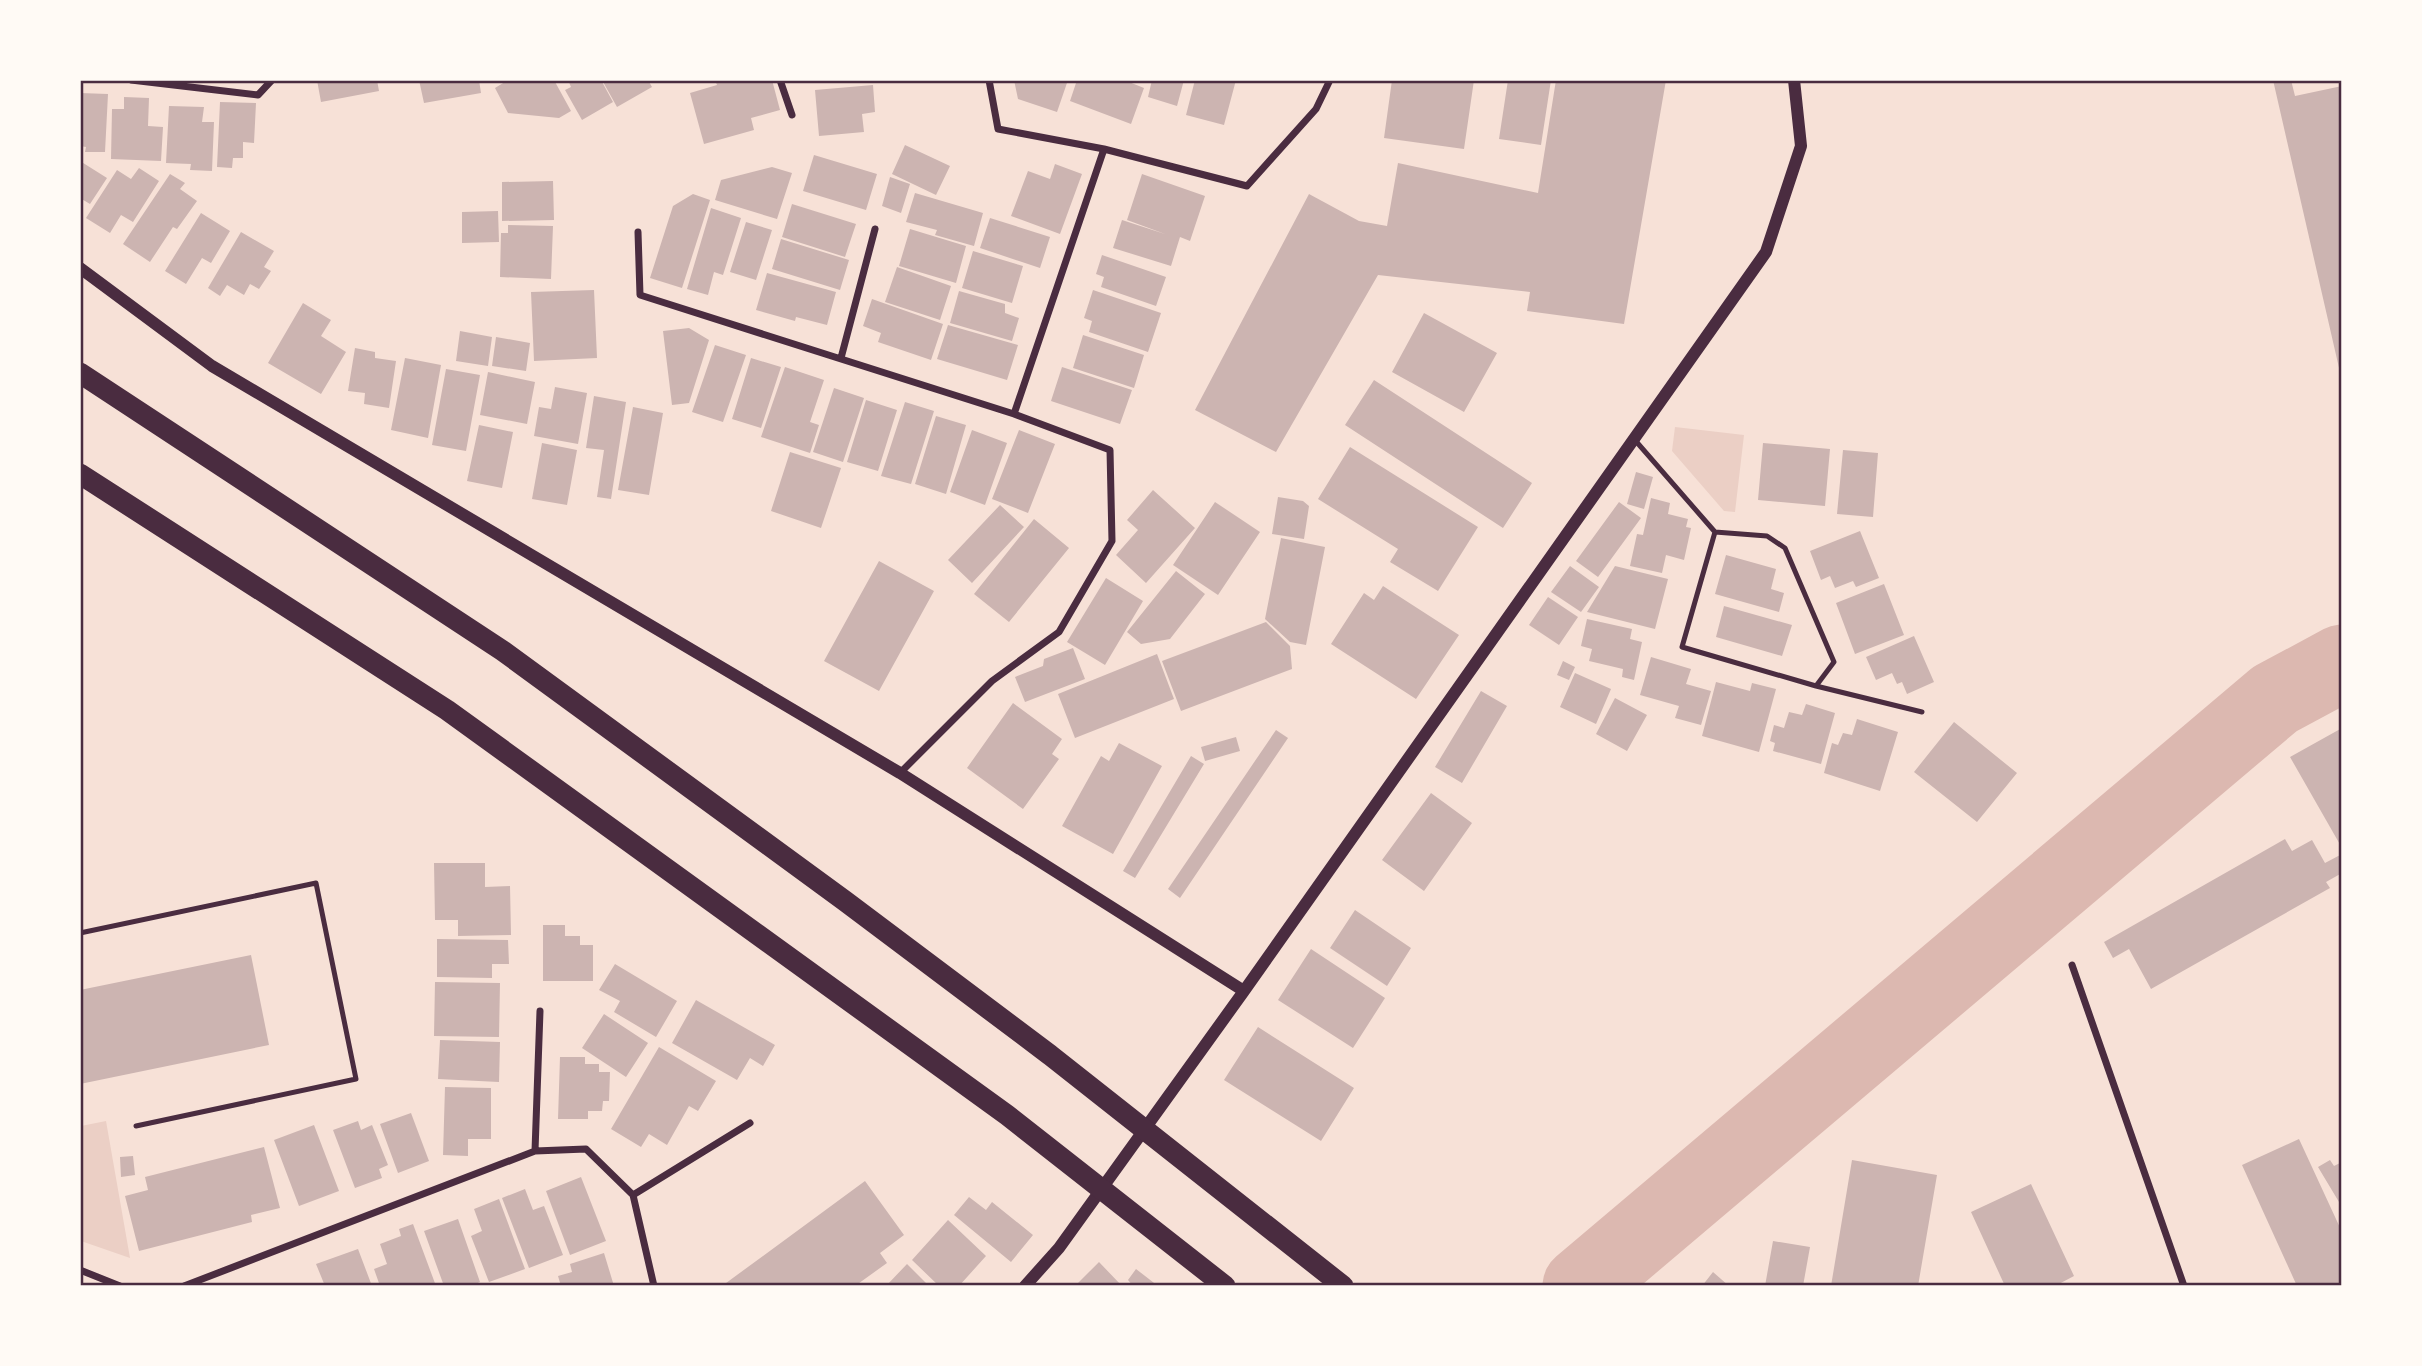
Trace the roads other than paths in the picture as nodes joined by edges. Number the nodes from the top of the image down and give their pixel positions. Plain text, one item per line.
1 (131, 80) edge
2 (271, 80) edge
3 (780, 80) edge
4 (989, 80) edge
5 (1330, 80) edge
6 (1794, 80) edge
7 (792, 115) dead end
8 (1104, 149) junction
9 (875, 229) dead end
10 (638, 232) dead end
11 (80, 268) edge
12 (841, 358) junction
13 (80, 373) edge
14 (1014, 414) junction
15 (1634, 439) junction
16 (80, 474) edge
17 (1715, 532) junction
18 (1816, 687) junction
19 (1922, 712) dead end
20 (900, 773) junction
21 (80, 933) edge
22 (2072, 965) dead end
23 (1244, 992) junction
24 (540, 1011) dead end
25 (750, 1123) dead end
26 (136, 1126) dead end
27 (535, 1152) junction
28 (633, 1195) junction
29 (80, 1270) edge
30 (120, 1286) edge
31 (184, 1286) edge
32 (654, 1286) edge
33 (1025, 1286) edge
34 (1225, 1286) edge
35 (1343, 1286) edge
36 (2184, 1286) edge

1 - 2 street
3 - 7 street
4 - 8 street
5 - 8 street
6 - 15 street
8 - 14 street
9 - 12 street
10 - 12 street
11 - 20 street
12 - 14 street
13 - 35 highway
14 - 20 street
15 - 17 lane
15 - 23 street
16 - 34 highway
17 - 18 lane
17 - 18 lane
18 - 19 lane
20 - 23 street
21 - 26 lane
22 - 36 street
23 - 33 street
24 - 27 street
25 - 28 street
27 - 28 street
27 - 31 street
28 - 32 street
29 - 30 street

